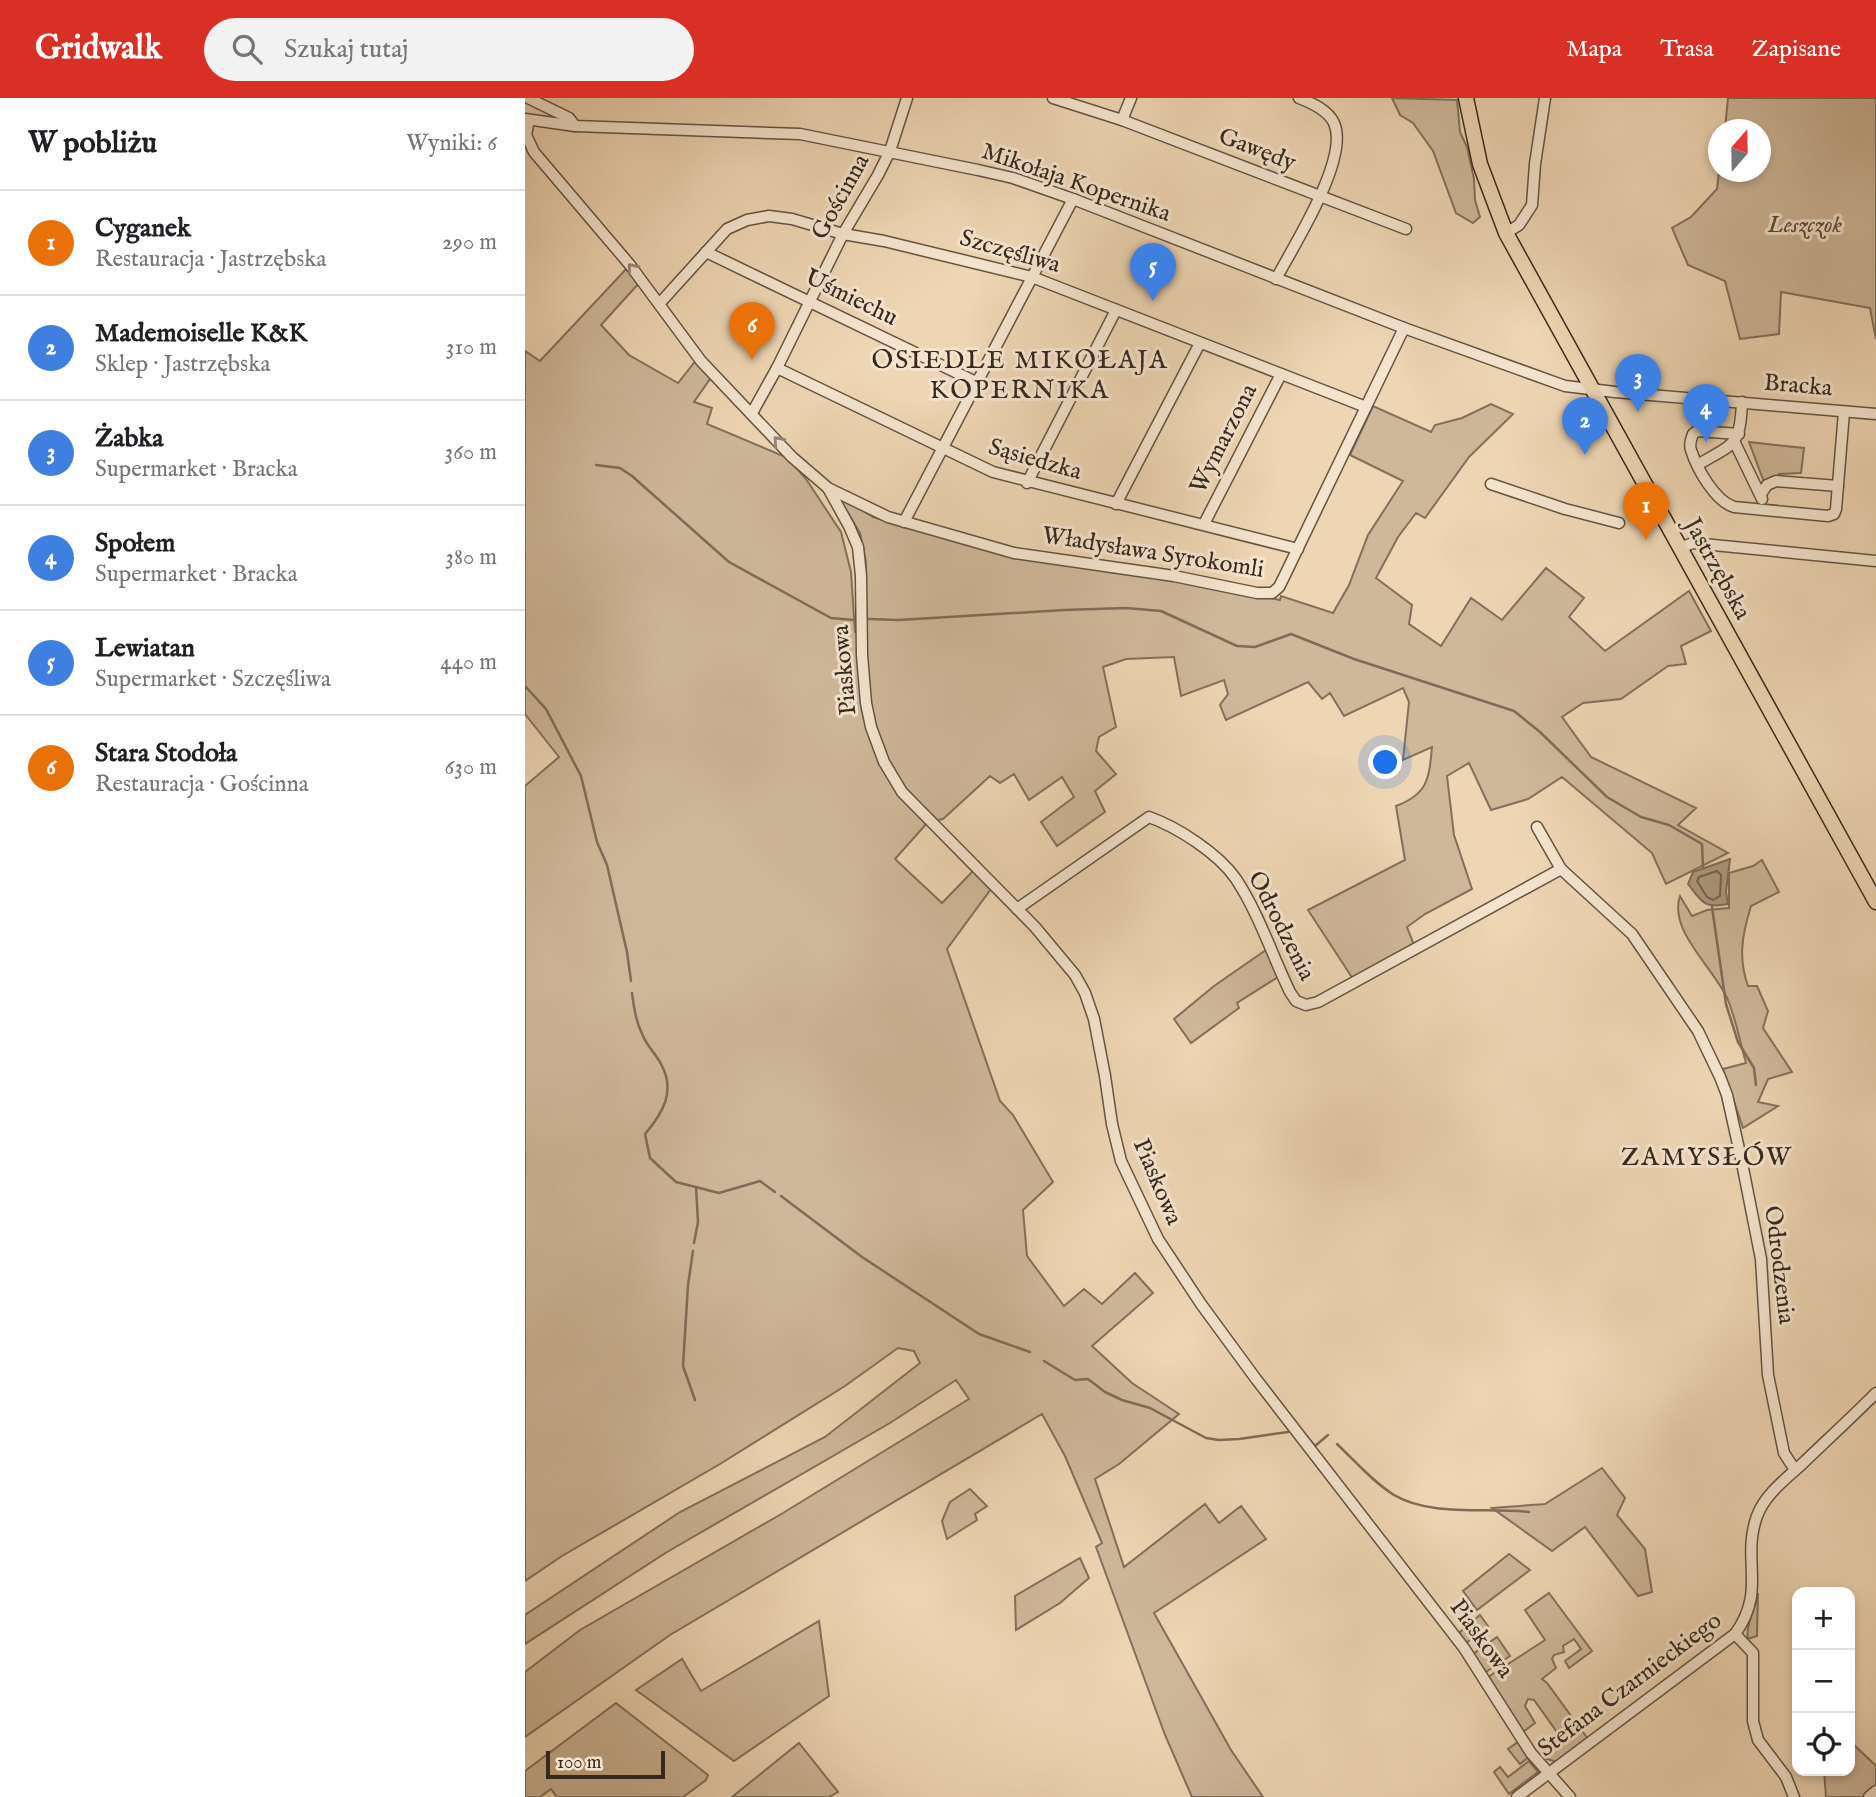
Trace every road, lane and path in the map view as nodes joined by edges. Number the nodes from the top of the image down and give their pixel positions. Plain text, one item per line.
1 (528, 98) edge
2 (907, 98) edge
3 (1053, 98) edge
4 (1131, 98) edge
5 (1299, 98) edge
6 (1467, 98) edge
7 (1545, 98) edge
8 (527, 119) edge
9 (1122, 120) junction
10 (575, 125) junction
11 (890, 151) junction
12 (1319, 198) junction
13 (1073, 199) junction
14 (1406, 229) dead end
15 (1506, 233) junction
16 (843, 234) junction
17 (706, 252) junction
18 (1032, 277) junction
19 (1276, 279) junction
20 (809, 300) junction
21 (660, 303) junction
22 (1116, 310) junction
23 (1404, 328) junction
24 (1200, 343) junction
25 (777, 369) junction
26 (1281, 374) junction
27 (977, 382) junction
28 (1590, 389) junction
29 (1742, 402) junction
30 (1366, 407) junction
31 (752, 412) junction
32 (1844, 412) junction
33 (1876, 414) edge
34 (1737, 438) junction
35 (941, 449) junction
36 (1699, 464) junction
37 (1027, 483) junction
38 (1491, 484) dead end
39 (1838, 486) junction
40 (828, 488) junction
41 (1761, 494) junction
42 (1116, 504) junction
43 (1764, 509) junction
44 (847, 522) joint
45 (904, 522) junction
46 (1619, 523) dead end
47 (1204, 524) junction
48 (1679, 548) junction
49 (1298, 549) junction
50 (1876, 561) edge
51 (1537, 827) dead end
52 (1561, 869) junction
53 (1876, 902) edge
54 (1017, 909) junction
55 (1876, 1393) edge
56 (1795, 1471) junction
57 (1735, 1634) junction
58 (1549, 1773) junction
59 (1876, 1791) edge
60 (1517, 1797) edge
61 (1570, 1797) edge
62 (1794, 1797) edge
63 (1869, 1797) edge

1 - 10 street
2 - 11 street
3 - 9 street, Gawędy
4 - 9 street
5 - 12 street
6 - 15 main road, Jastrzębska
7 - 15 street
8 - 10 street, Mikołaja Kopernika
21 -> 8 street, Władysława Syrokomli
9 - 12 street, Gawędy
10 - 11 street, Mikołaja Kopernika
11 - 13 street, Mikołaja Kopernika
11 - 16 street, Gościnna
12 - 14 street, Gawędy
12 - 19 street
13 - 18 street
13 - 19 street, Mikołaja Kopernika
15 - 28 main road, Jastrzębska
16 - 17 street, Szczęśliwa
16 - 18 street, Szczęśliwa
16 - 20 street, Gościnna
17 - 20 street, Uśmiechu
17 - 21 street, Szczęśliwa
18 - 22 street, Szczęśliwa
18 - 27 street
19 - 23 street, Mikołaja Kopernika
20 - 25 street, Gościnna
20 - 27 street, Uśmiechu
21 - 31 street, Władysława Syrokomli
22 - 24 street, Szczęśliwa
22 - 37 street
23 - 28 street, Mikołaja Kopernika
23 - 30 street, Władysława Syrokomli
24 - 26 street, Szczęśliwa
24 - 42 street
25 - 31 street, Gościnna
25 - 35 street, Sąsiedzka
26 - 30 street, Szczęśliwa
26 - 47 street, Wymarzona
27 - 35 street
28 - 29 street, Bracka
28 - 48 main road, Jastrzębska
29 - 32 street, Bracka
29 - 34 street
30 - 49 street, Władysława Syrokomli
40 -> 31 street, Władysława Syrokomli
32 - 33 street, Bracka
32 - 39 street
34 - 36 street
34 - 36 street
34 - 41 street
35 - 37 street, Sąsiedzka
35 - 45 street
36 - 43 street
37 - 42 street, Sąsiedzka
38 - 46 street
39 - 41 street
39 - 43 street
40 - 44 street, Władysława Syrokomli
40 - 45 street, Władysława Syrokomli
41 - 43 street
42 - 47 street, Sąsiedzka
44 - 54 street, Piaskowa
45 - 49 street, Władysława Syrokomli
47 - 49 street, Sąsiedzka
48 - 50 street
48 - 53 main road, Jastrzębska
51 - 52 street, Odrodzenia
52 - 54 street, Odrodzenia
52 - 56 street, Odrodzenia
54 - 58 street, Piaskowa
55 - 56 street, Stefana Czarnieckiego
56 - 57 street, Stefana Czarnieckiego
57 - 58 street, Stefana Czarnieckiego
57 - 62 street
58 - 60 street, Stefana Czarnieckiego
58 - 61 street, Piaskowa
59 - 63 street

